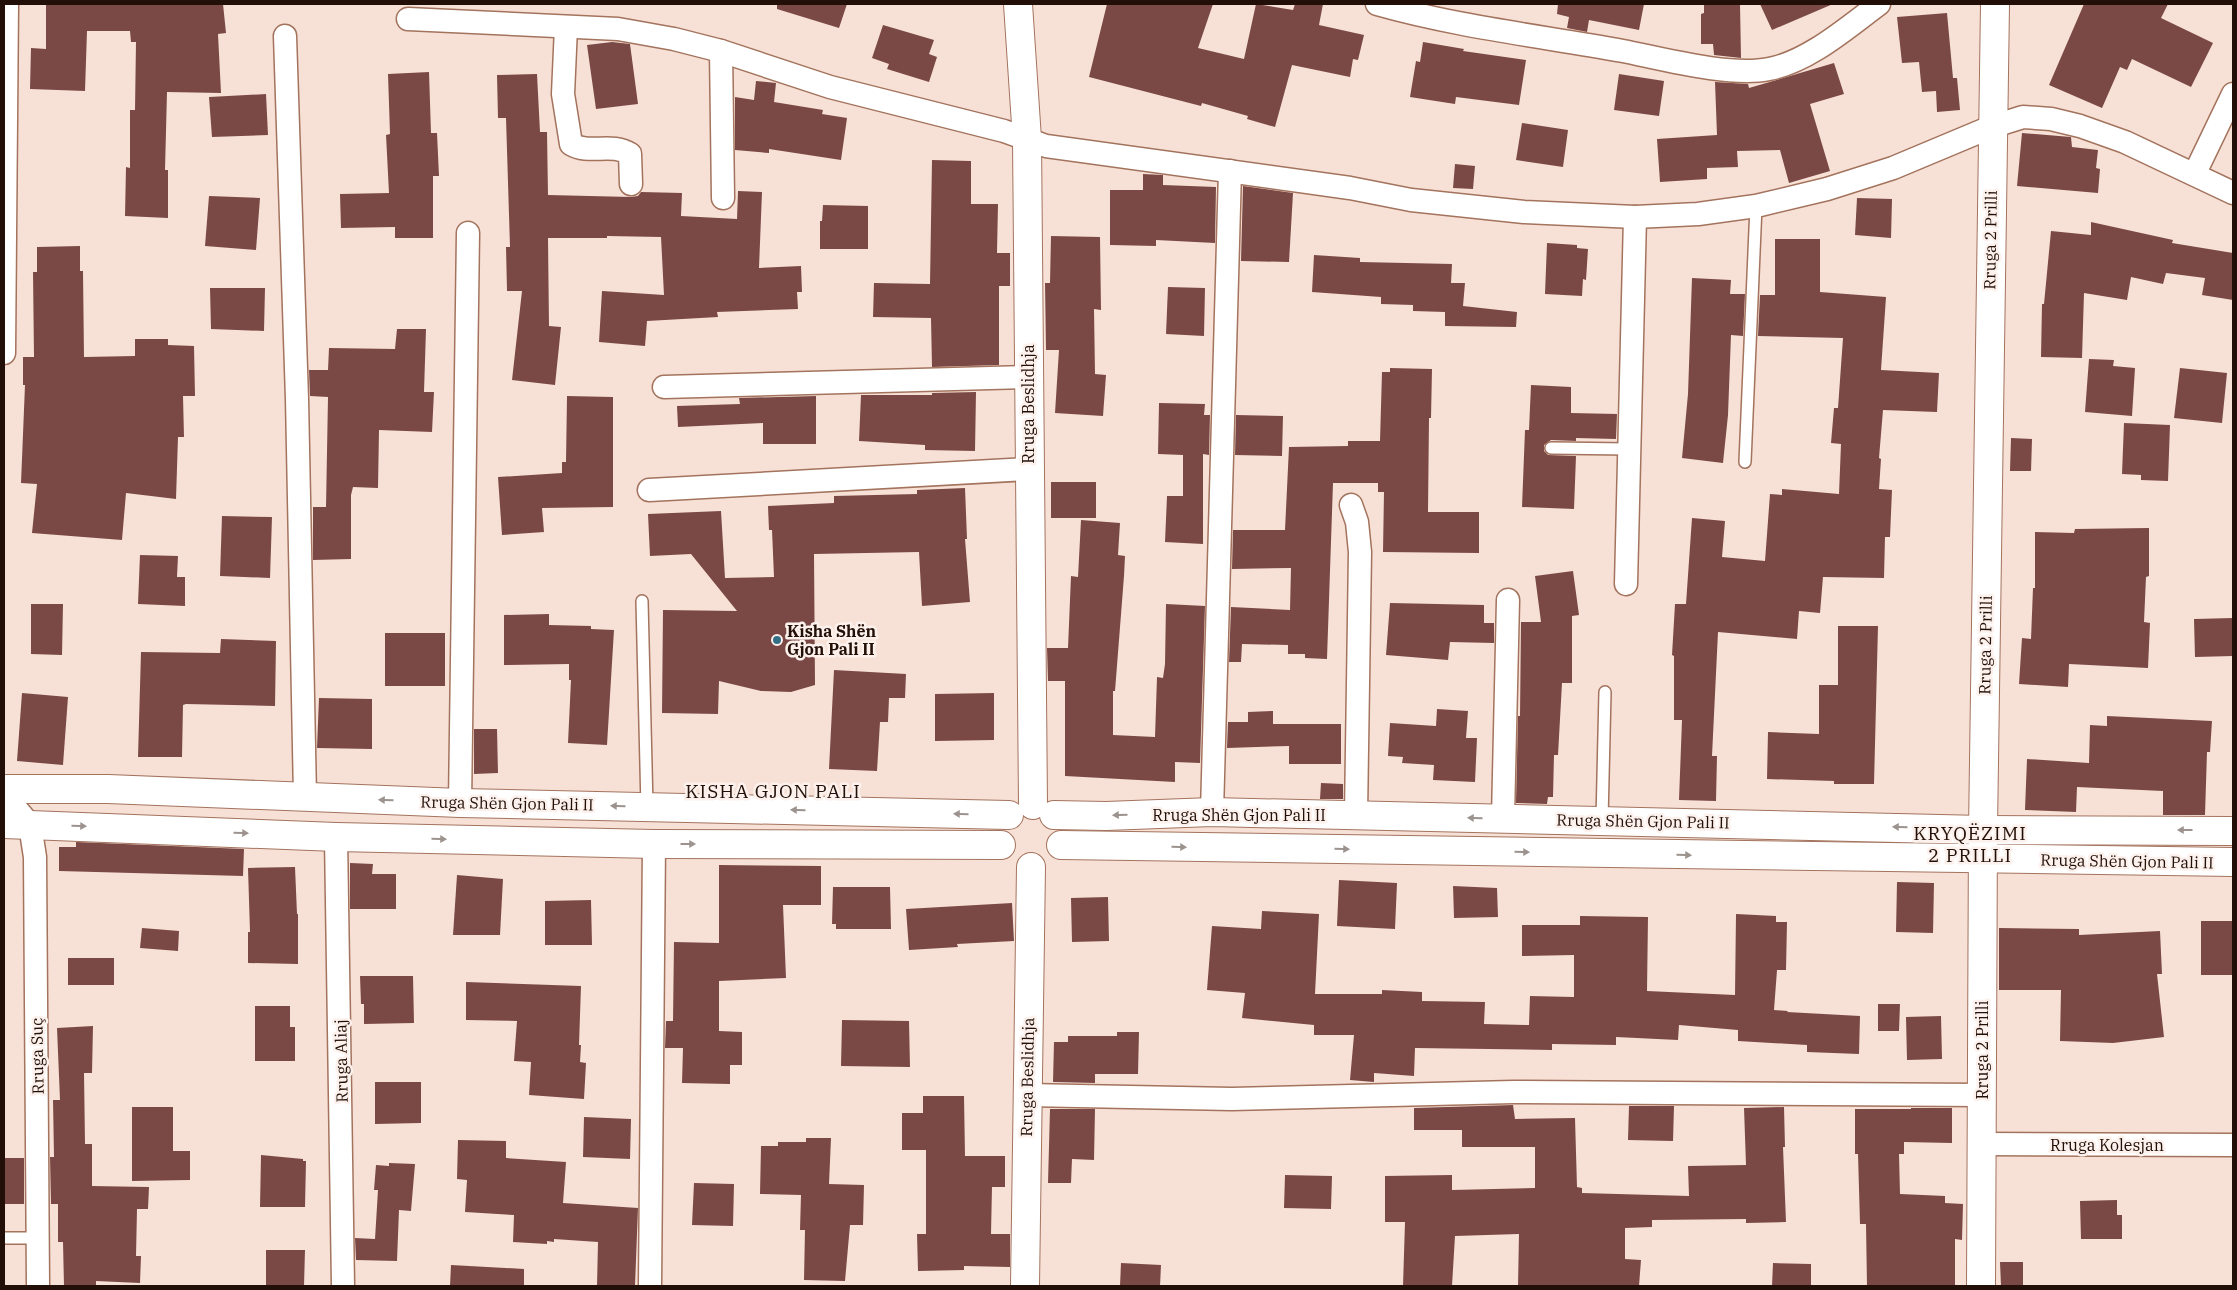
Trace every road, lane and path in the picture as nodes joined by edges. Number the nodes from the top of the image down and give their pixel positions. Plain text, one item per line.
1 (8, 4) edge
2 (1018, 4) edge
3 (1377, 4) edge
4 (1879, 4) edge
5 (1994, 4) edge
6 (408, 19) dead end
7 (566, 27) junction
8 (285, 36) dead end
9 (721, 51) junction
10 (2233, 94) edge
11 (1991, 127) junction
12 (1027, 139) junction
13 (1230, 171) junction
14 (2195, 173) junction
15 (631, 184) dead end
16 (2233, 193) edge
17 (723, 198) dead end
18 (1756, 206) junction
19 (1635, 217) junction
20 (468, 233) dead end
21 (4, 353) edge
22 (1028, 377) junction
23 (664, 387) dead end
24 (1551, 448) dead end
25 (1628, 450) junction
26 (1745, 462) dead end
27 (1029, 469) junction
28 (649, 490) dead end
29 (1351, 505) dead end
30 (1626, 584) dead end
31 (1508, 600) dead end
32 (642, 601) dead end
33 (1605, 692) dead end
34 (4, 789) edge
35 (4, 794) edge
36 (305, 798) junction
37 (460, 803) junction
38 (647, 807) junction
39 (1032, 812) junction
40 (1212, 812) junction
41 (1356, 815) junction
42 (1503, 818) junction
43 (1602, 820) junction
44 (17, 825) edge
45 (1983, 830) junction
46 (2233, 831) edge
47 (336, 837) junction
48 (654, 844) junction
49 (1001, 844) junction
50 (1060, 845) junction
51 (1983, 859) junction
52 (2233, 862) edge
53 (1031, 867) junction
54 (1982, 1095) junction
55 (1027, 1096) junction
56 (1981, 1144) junction
57 (2233, 1145) edge
58 (4, 1238) edge
59 (38, 1238) junction
60 (38, 1286) edge
61 (343, 1286) edge
62 (650, 1286) edge
63 (1025, 1286) edge
64 (1981, 1286) edge

1 - 21 street
2 - 12 street, Rruga Beslidhja
3 - 4 street
5 - 11 street, Rruga 2 Prilli
6 - 7 street
7 - 9 street
7 - 15 street
8 - 36 street
9 - 12 street
9 - 17 street
10 - 14 street
11 - 14 street
11 - 18 street
11 - 45 street, Rruga 2 Prilli
12 - 13 street
12 - 22 street, Rruga Beslidhja
13 - 19 street
13 - 40 street
14 - 16 street
18 - 19 street
18 - 26 lane
19 - 25 street
20 - 37 street
22 - 23 street
22 - 27 street, Rruga Beslidhja
24 - 25 lane
25 - 30 street
27 - 28 street
27 - 39 street, Rruga Beslidhja
29 - 41 street
31 - 42 street
32 - 38 lane
33 - 43 lane
34 - 36 street, Rruga Shën Gjon Pali II
35 - 44 street
37 -> 36 street, Rruga Shën Gjon Pali II
38 -> 37 street, Rruga Shën Gjon Pali II
39 -> 38 street, Rruga Shën Gjon Pali II
40 -> 39 street, Rruga Shën Gjon Pali II
39 - 49 street
39 - 50 street
40 - 41 street, Rruga Shën Gjon Pali II
42 -> 41 street, Rruga Shën Gjon Pali II
42 - 43 street, Rruga Shën Gjon Pali II
45 -> 43 street, Rruga Shën Gjon Pali II
44 -> 47 street
44 - 59 street, Rruga Suç
46 -> 45 street, Rruga Shën Gjon Pali II
45 - 51 street, Rruga 2 Prilli
47 -> 48 street
47 - 61 street, Rruga Aliaj
48 -> 49 street
48 - 62 street
49 - 53 street
50 -> 51 street, Rruga Shën Gjon Pali II
50 - 53 street
51 - 52 street, Rruga Shën Gjon Pali II
51 - 54 street, Rruga 2 Prilli
53 - 55 street, Rruga Beslidhja
54 - 55 street
54 - 56 street, Rruga 2 Prilli
55 - 63 street, Rruga Beslidhja
56 - 57 street, Rruga Kolesjan
56 - 64 street, Rruga 2 Prilli
58 - 59 lane
59 - 60 street, Rruga Suç

